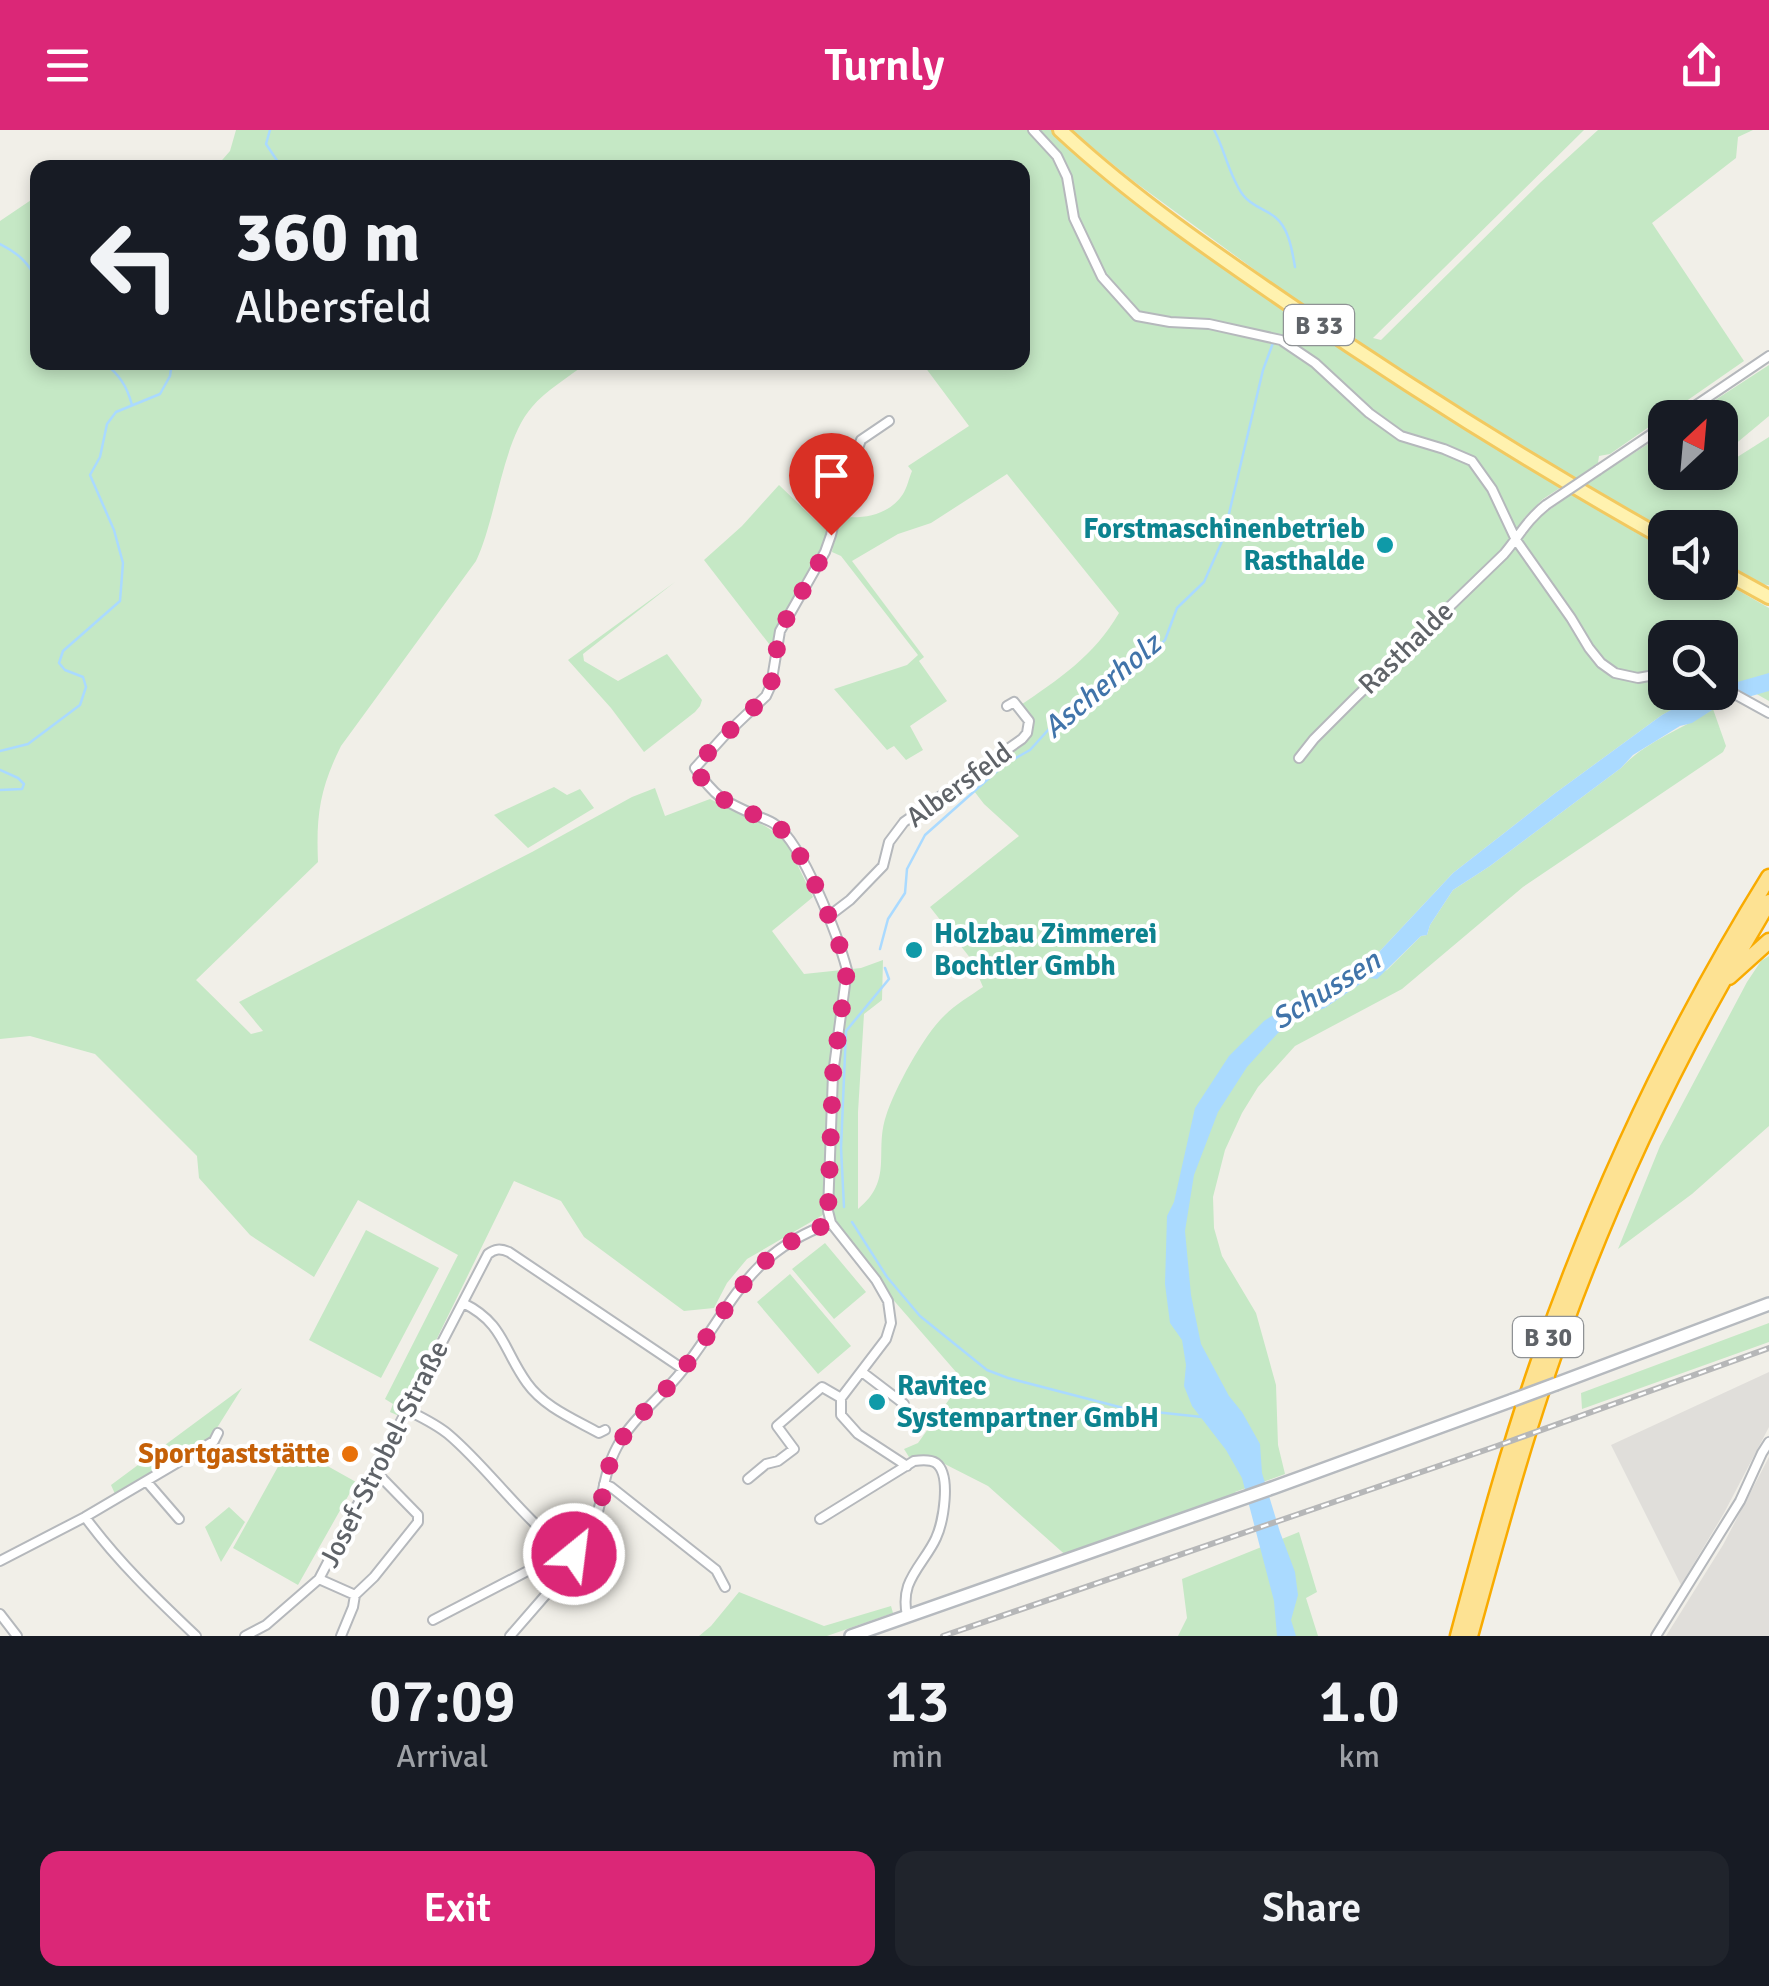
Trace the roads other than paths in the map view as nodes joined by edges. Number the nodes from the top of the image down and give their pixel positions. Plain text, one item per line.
1 (1033, 130) edge
2 (1060, 130) edge
3 (1769, 356) edge
4 (1704, 400) edge
5 (889, 421) dead end
6 (1648, 437) edge
7 (1648, 530) edge
8 (1516, 540) junction
9 (1738, 580) edge
10 (1769, 597) edge
11 (1648, 676) edge
12 (1738, 696) edge
13 (1007, 706) dead end
14 (1769, 713) edge
15 (1299, 758) dead end
16 (1769, 877) edge
17 (1769, 902) edge
18 (829, 916) junction
19 (1769, 941) edge
20 (1728, 968) junction
21 (1716, 980) junction
22 (831, 1223) junction
23 (463, 1303) junction
24 (1769, 1304) edge
25 (684, 1369) junction
26 (862, 1372) junction
27 (841, 1398) junction
28 (904, 1404) dead end
29 (407, 1410) junction
30 (606, 1430) dead end
31 (218, 1433) dead end
32 (1769, 1442) edge
33 (907, 1466) junction
34 (376, 1472) junction
35 (748, 1479) dead end
36 (147, 1482) junction
37 (604, 1484) junction
38 (85, 1517) junction
39 (179, 1519) dead end
40 (820, 1519) dead end
41 (574, 1554) junction
42 (0, 1560) edge
43 (320, 1578) junction
44 (725, 1587) dead end
45 (355, 1595) junction
46 (0, 1614) edge
47 (907, 1616) junction
48 (433, 1620) dead end
49 (259, 1633) edge
50 (17, 1636) edge
51 (196, 1636) edge
52 (245, 1636) edge
53 (341, 1636) edge
54 (510, 1636) edge
55 (851, 1636) edge
56 (1458, 1636) edge
57 (1470, 1636) edge
58 (1656, 1636) edge

1 - 8 street
2 - 7 main road, B 33
3 - 4 street
5 - 18 street
6 - 8 street, Rasthalde, bridge
8 - 11 street
8 - 15 street, Rasthalde
9 - 10 main road
12 - 14 street
13 - 18 street, Albersfeld
16 - 20 highway
17 - 20 highway
18 - 22 street
19 - 20 highway
20 - 21 highway
21 - 56 highway, B 30
21 - 57 highway, B 30
22 - 25 street
22 - 26 street
23 - 25 street, Josef-Strobel-Straße
23 - 29 street, Josef-Strobel-Straße
23 - 30 street
24 - 47 street, bridge
25 - 37 street
26 - 27 street
26 - 28 street
27 - 33 street
27 - 35 street
29 - 34 street, Josef-Strobel-Straße
29 - 41 street
31 - 36 street
32 - 58 street
33 - 40 street
33 - 47 street
34 - 43 street, Josef-Strobel-Straße
34 - 45 street
36 - 38 street
36 - 39 street
37 - 41 street
37 - 44 street
38 - 42 street
38 - 51 street
41 - 48 street
41 - 54 street
43 - 45 street
43 - 49 street, Josef-Strobel-Straße
45 - 53 street
46 - 50 street
47 - 55 street
49 - 52 street, Josef-Strobel-Straße

